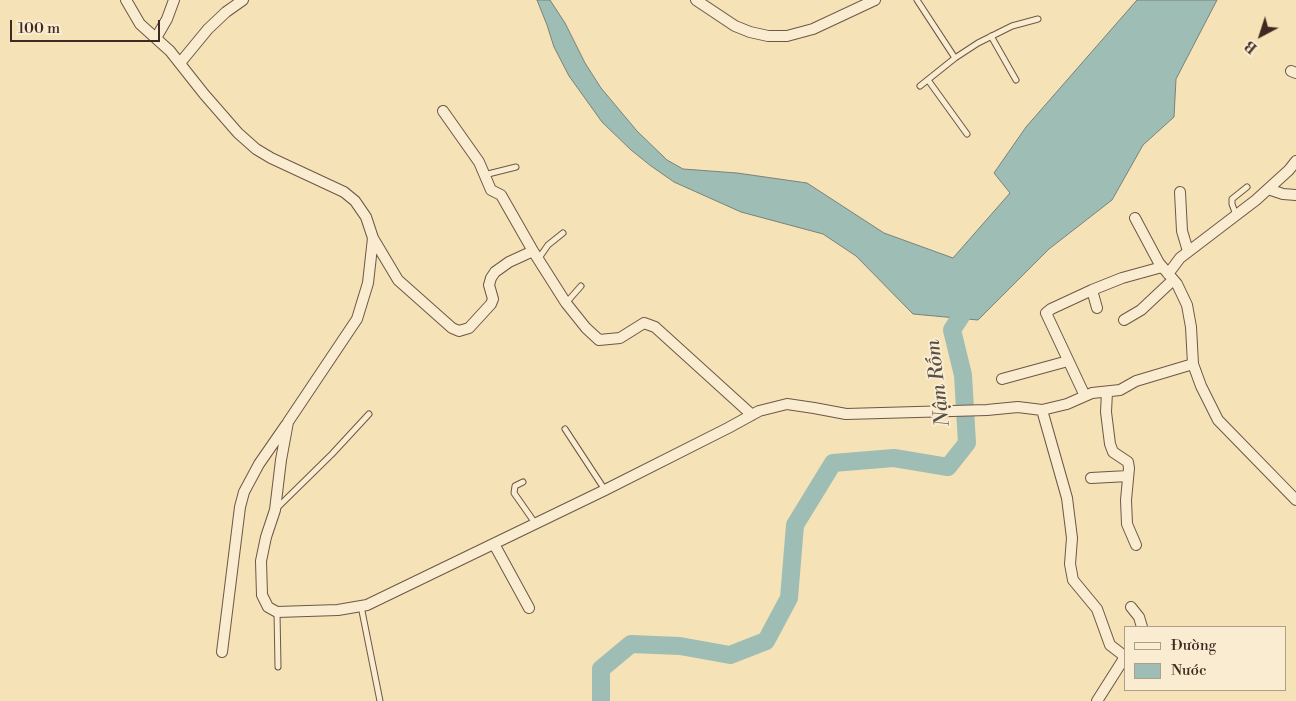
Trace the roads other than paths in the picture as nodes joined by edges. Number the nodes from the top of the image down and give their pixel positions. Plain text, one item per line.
1 (126, 0) edge
2 (174, 0) edge
3 (243, 0) edge
4 (696, 0) edge
5 (876, 0) edge
6 (917, 0) edge
7 (1038, 19) dead end
8 (991, 36) junction
9 (156, 38) junction
10 (954, 58) junction
11 (180, 63) junction
12 (928, 80) junction
13 (1016, 80) dead end
14 (920, 86) dead end
15 (442, 110) dead end
16 (967, 134) dead end
17 (1296, 161) edge
18 (516, 167) dead end
19 (484, 175) junction
20 (1247, 187) dead end
21 (1268, 189) junction
22 (1180, 192) dead end
23 (1296, 195) edge
24 (1236, 215) junction
25 (1135, 218) dead end
26 (563, 233) dead end
27 (373, 238) junction
28 (1188, 252) junction
29 (536, 255) junction
30 (1168, 273) junction
31 (581, 286) dead end
32 (1092, 290) junction
33 (566, 303) junction
34 (1097, 308) dead end
35 (1124, 320) dead end
36 (1068, 360) junction
37 (1193, 364) junction
38 (1002, 379) dead end
39 (1107, 392) junction
40 (1085, 396) junction
41 (1042, 410) junction
42 (369, 414) dead end
43 (752, 415) junction
44 (288, 422) junction
45 (565, 429) dead end
46 (1128, 476) junction
47 (1091, 478) dead end
48 (523, 482) dead end
49 (605, 490) junction
50 (1296, 500) edge
51 (275, 510) junction
52 (536, 524) junction
53 (494, 544) junction
54 (1136, 545) dead end
55 (364, 605) junction
56 (1131, 607) dead end
57 (530, 608) dead end
58 (277, 612) junction
59 (1142, 626) edge
60 (222, 652) dead end
61 (1124, 655) edge
62 (278, 667) dead end
63 (380, 701) edge
64 (1098, 701) edge

1 - 9 street
2 - 9 street
3 - 11 street
4 - 5 street
6 - 10 lane
7 - 8 lane
8 - 10 lane
8 - 13 lane
9 - 11 street
10 - 12 lane
11 - 27 street
12 - 14 lane
12 - 16 lane
15 - 19 street
17 - 21 street
18 - 19 lane
19 - 29 street
20 - 24 lane
21 - 23 street
21 - 24 street
22 - 28 street
24 - 28 street
25 - 30 street
26 - 29 lane
27 - 29 street
27 - 44 street
28 - 30 street
29 - 33 street
30 - 32 street
30 - 35 street
30 - 37 street
31 - 33 lane
32 - 34 street
32 - 36 street
33 - 43 street
36 - 38 street
36 - 40 street
37 - 39 street
37 - 50 street
39 - 40 street
39 - 46 street
40 - 41 street
41 - 43 street
41 - 61 street
42 - 51 lane
43 - 49 street
44 - 51 street
44 - 60 street
45 - 49 lane
46 - 47 street
46 - 54 street
48 - 52 lane
49 - 52 street
51 - 58 street
52 - 53 street
53 - 55 street
53 - 57 street
55 - 58 street
55 - 63 lane
56 - 59 street
58 - 62 lane
61 - 64 street

